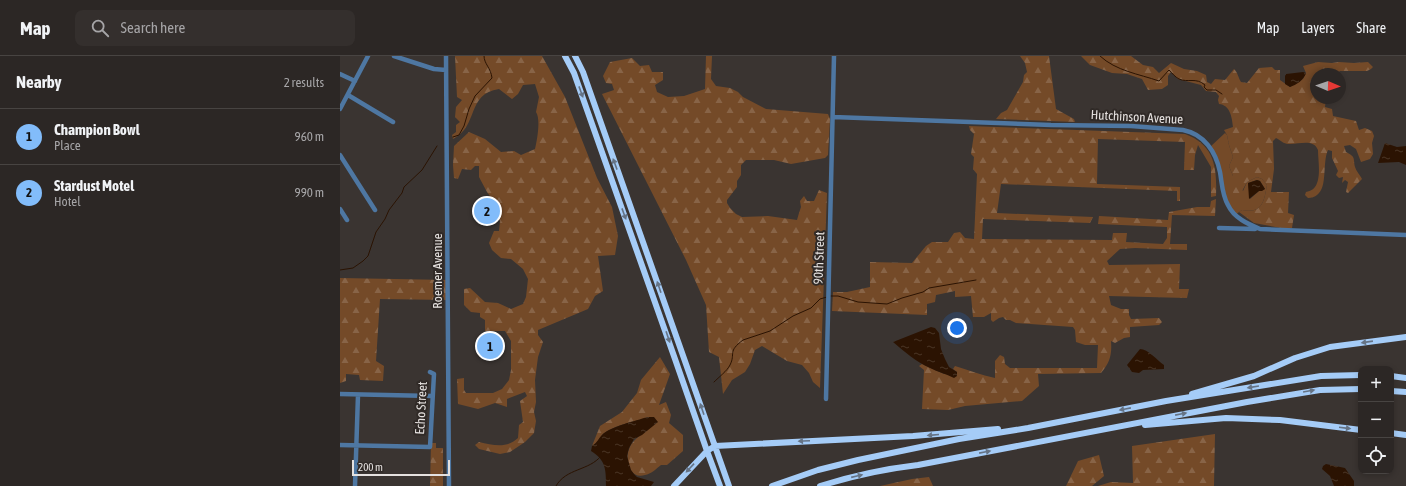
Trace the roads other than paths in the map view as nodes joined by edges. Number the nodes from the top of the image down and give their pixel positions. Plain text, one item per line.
1 (368, 56) edge
2 (394, 56) edge
3 (446, 56) edge
4 (565, 56) edge
5 (574, 56) edge
6 (834, 56) edge
7 (446, 70) junction
8 (340, 74) edge
9 (355, 81) junction
10 (348, 95) junction
11 (340, 109) edge
12 (833, 117) junction
13 (393, 122) dead end
14 (340, 155) edge
15 (340, 209) edge
16 (374, 210) dead end
17 (346, 220) dead end
18 (1219, 228) dead end
19 (1260, 230) junction
20 (1406, 235) edge
21 (1406, 338) edge
22 (430, 372) dead end
23 (1358, 375) edge
24 (1394, 376) edge
25 (1406, 378) edge
26 (1358, 389) edge
27 (340, 394) edge
28 (358, 395) junction
29 (432, 396) junction
30 (826, 399) dead end
31 (1166, 401) junction
32 (1028, 428) junction
33 (1111, 428) junction
34 (1358, 430) edge
35 (1394, 434) edge
36 (1406, 436) edge
37 (340, 445) edge
38 (357, 445) junction
39 (715, 446) junction
40 (707, 451) junction
41 (728, 483) edge
42 (720, 485) edge
43 (355, 486) edge
44 (449, 486) edge
45 (674, 486) edge
46 (772, 486) edge
47 (820, 486) edge

1 - 9 street
2 - 7 street
3 - 7 street, Roemer Avenue
4 -> 40 highway
39 -> 5 highway
6 - 12 street, 90th Street
7 - 44 street, Roemer Avenue
8 - 9 street
9 - 10 street
10 - 11 street
10 - 13 street
12 - 19 street, Hutchinson Avenue
12 - 30 street, 90th Street
14 - 16 street
15 - 17 street
18 - 19 street
19 - 20 street, Hutchinson Avenue
21 -> 31 highway
22 - 29 street, Echo Street
23 -> 31 highway
24 - 25 highway
33 -> 26 highway
27 - 28 street
28 - 29 street
28 - 38 street
29 - 38 street, Echo Street
31 -> 32 highway
32 -> 39 highway
32 - 46 highway
33 -> 34 highway
47 -> 33 highway
35 - 36 highway
37 - 38 street
38 - 43 street
39 - 40 highway
39 - 41 highway
40 - 42 highway
40 -> 45 highway

